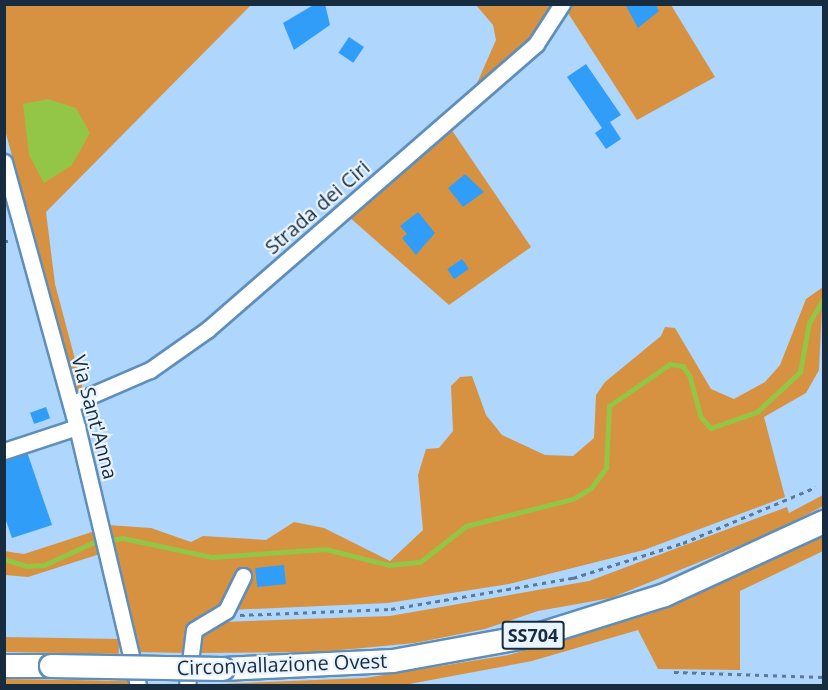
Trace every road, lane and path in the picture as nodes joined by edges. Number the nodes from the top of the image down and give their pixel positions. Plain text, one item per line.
1 (562, 4) edge
2 (4, 162) edge
3 (71, 404) junction
4 (77, 427) junction
5 (4, 451) edge
6 (816, 487) dead end
7 (824, 522) edge
8 (243, 576) dead end
9 (221, 615) junction
10 (4, 666) edge
11 (674, 672) dead end
12 (824, 677) edge
13 (138, 686) edge
14 (187, 686) edge

1 - 3 street, Strada dei Ciri
2 - 3 street, Via Sant'Anna
3 - 4 street, Via Sant'Anna
4 - 5 street
4 - 13 street, Via Sant'Anna
6 - 9 path
7 - 10 highway, Circonvallazione Ovest / SS704, bridge
8 - 9 street
9 - 14 street
11 - 12 path

